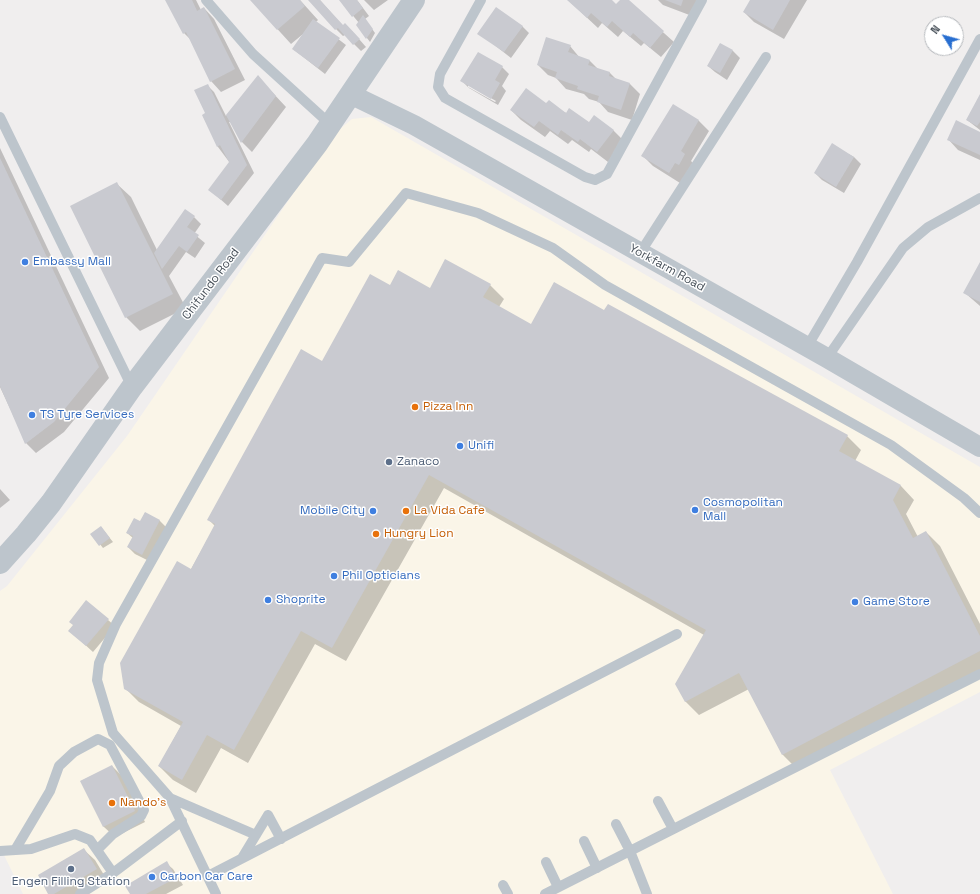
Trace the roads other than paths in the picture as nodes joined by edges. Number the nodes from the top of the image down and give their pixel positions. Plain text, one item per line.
1 (206, 0) edge
2 (414, 0) edge
3 (481, 0) edge
4 (702, 0) edge
5 (980, 39) edge
6 (766, 57) dead end
7 (352, 95) junction
8 (0, 116) edge
9 (331, 125) junction
10 (980, 198) edge
11 (640, 253) junction
12 (807, 347) junction
13 (827, 358) junction
14 (132, 387) junction
15 (980, 447) edge
16 (980, 513) edge
17 (0, 563) edge
18 (677, 634) dead end
19 (980, 674) edge
20 (170, 798) junction
21 (658, 801) dead end
22 (182, 821) junction
23 (616, 824) dead end
24 (673, 829) junction
25 (256, 835) junction
26 (281, 839) junction
27 (584, 841) dead end
28 (15, 850) junction
29 (97, 850) junction
30 (0, 851) edge
31 (630, 851) junction
32 (242, 858) junction
33 (546, 862) dead end
34 (597, 868) junction
35 (113, 873) junction
36 (208, 876) junction
37 (558, 887) junction
38 (80, 894) edge
39 (216, 894) edge
40 (545, 894) edge
41 (647, 894) edge

1 - 9 lane
2 - 7 street, Chifundo Road
3 - 4 lane
5 - 12 lane
6 - 11 lane
7 - 9 street, Chifundo Road
7 - 11 street, Yorkfarm Road
8 - 14 lane
9 - 14 street, Chifundo Road
10 - 13 lane
11 - 12 street, Yorkfarm Road
12 - 13 street, Yorkfarm Road
13 - 15 street, Yorkfarm Road
14 - 17 street, Chifundo Road
16 - 20 lane
18 - 26 lane
19 - 24 lane
20 - 22 lane
20 - 25 lane
21 - 24 lane
22 - 35 lane
22 - 36 lane
23 - 31 lane
24 - 31 lane
25 - 26 lane
25 - 32 lane
26 - 32 lane
27 - 34 lane
28 - 29 lane
28 - 29 lane
28 - 30 lane
29 - 35 lane
31 - 34 lane
31 - 41 lane
32 - 36 lane
33 - 37 lane
34 - 37 lane
35 - 38 lane
36 - 39 lane
37 - 40 lane

